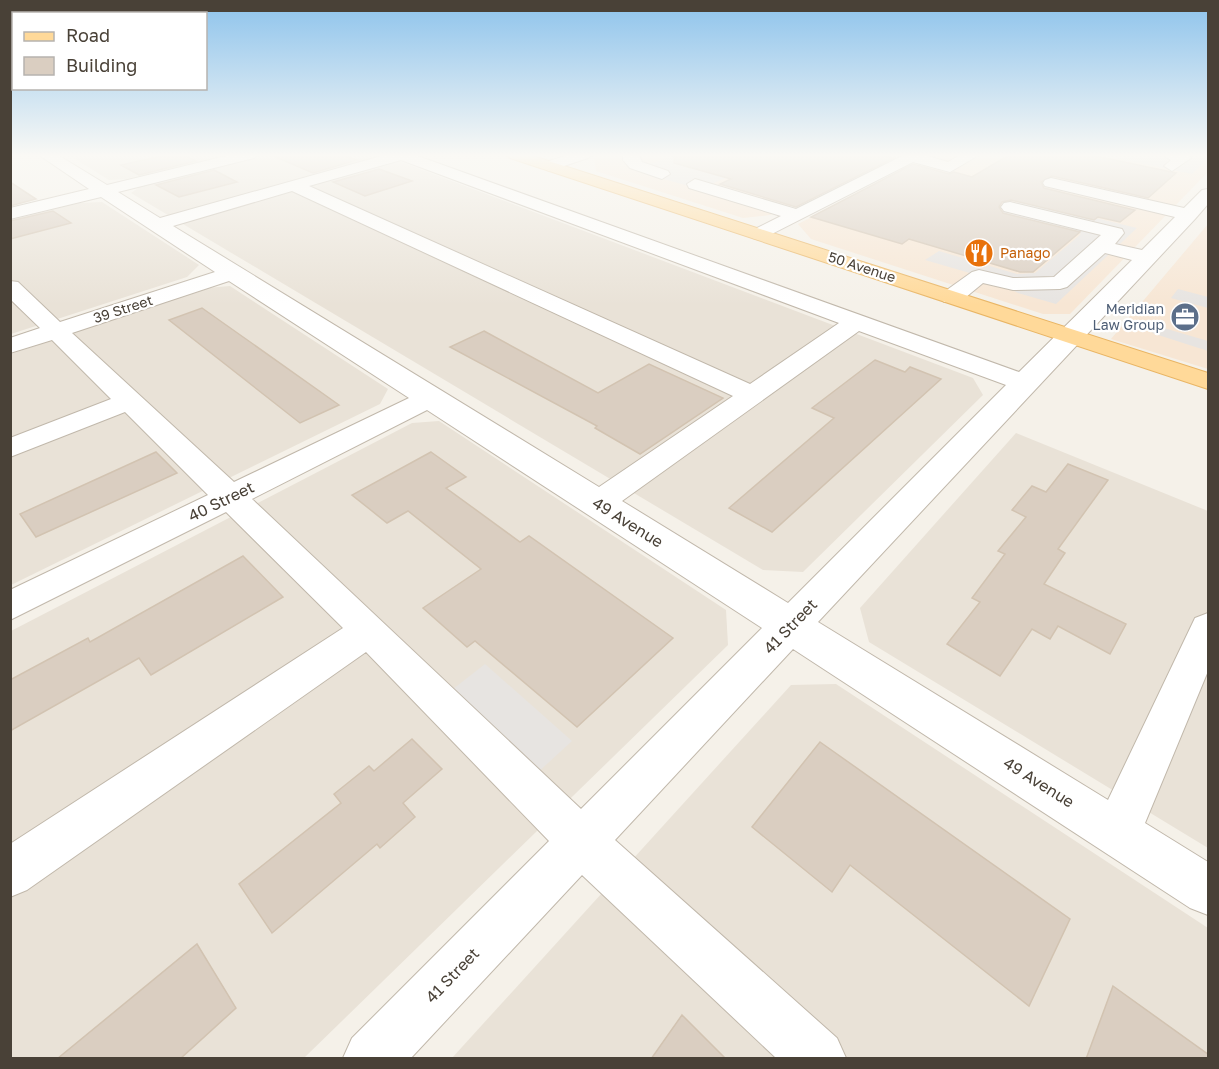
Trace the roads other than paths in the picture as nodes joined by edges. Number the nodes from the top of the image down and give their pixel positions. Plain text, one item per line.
1 (48, 205) edge
2 (127, 205) edge
3 (226, 205) edge
4 (335, 205) edge
5 (538, 205) edge
6 (670, 205) edge
7 (763, 205) edge
8 (817, 205) edge
9 (1124, 205) edge
10 (1201, 205) edge
11 (1011, 207) dead end
12 (10, 214) edge
13 (797, 215) junction
14 (158, 224) junction
15 (1188, 224) junction
16 (760, 234) junction
17 (1101, 246) junction
18 (1148, 258) junction
19 (235, 272) junction
20 (10, 287) edge
21 (951, 297) junction
22 (856, 322) junction
23 (56, 331) junction
24 (1071, 336) junction
25 (10, 346) edge
26 (1209, 381) edge
27 (1024, 383) junction
28 (752, 395) junction
29 (432, 397) junction
30 (131, 400) junction
31 (10, 448) edge
32 (230, 496) junction
33 (598, 503) junction
34 (10, 606) edge
35 (792, 625) junction
36 (1209, 628) edge
37 (369, 630) junction
38 (1117, 832) junction
39 (582, 842) junction
40 (10, 873) edge
41 (1209, 890) edge
42 (372, 1059) edge
43 (817, 1059) edge

1 - 12 street
2 - 14 street, 49 Avenue
3 - 14 street
4 - 28 street
5 - 22 street
6 - 16 main road, 50 Avenue
7 - 13 street
8 - 13 street
9 - 15 street
10 - 15 street, 41 Street
11 - 17 street
13 - 16 street
14 - 19 street, 49 Avenue
15 - 18 street, 41 Street
16 - 21 main road, 50 Avenue
17 - 18 street
17 - 21 street
18 - 24 street, 41 Street
19 - 23 street, 39 Street
19 - 29 street, 49 Avenue
20 - 23 street
21 - 24 main road, 50 Avenue
22 - 27 street
22 - 28 street
23 - 25 street, 39 Street
23 - 30 street
24 - 26 main road, 50 Avenue
24 - 27 street, 41 Street
27 - 35 street, 41 Street
28 - 33 street
29 - 32 street, 40 Street
29 - 33 street, 49 Avenue
30 - 31 street
30 - 32 street
32 - 34 street, 40 Street
32 - 37 street
33 - 35 street, 49 Avenue
35 - 38 street, 49 Avenue
35 - 39 street, 41 Street
36 - 38 street
37 - 39 street
37 - 40 street
38 - 41 street, 49 Avenue
39 - 42 street, 41 Street
39 - 43 street

